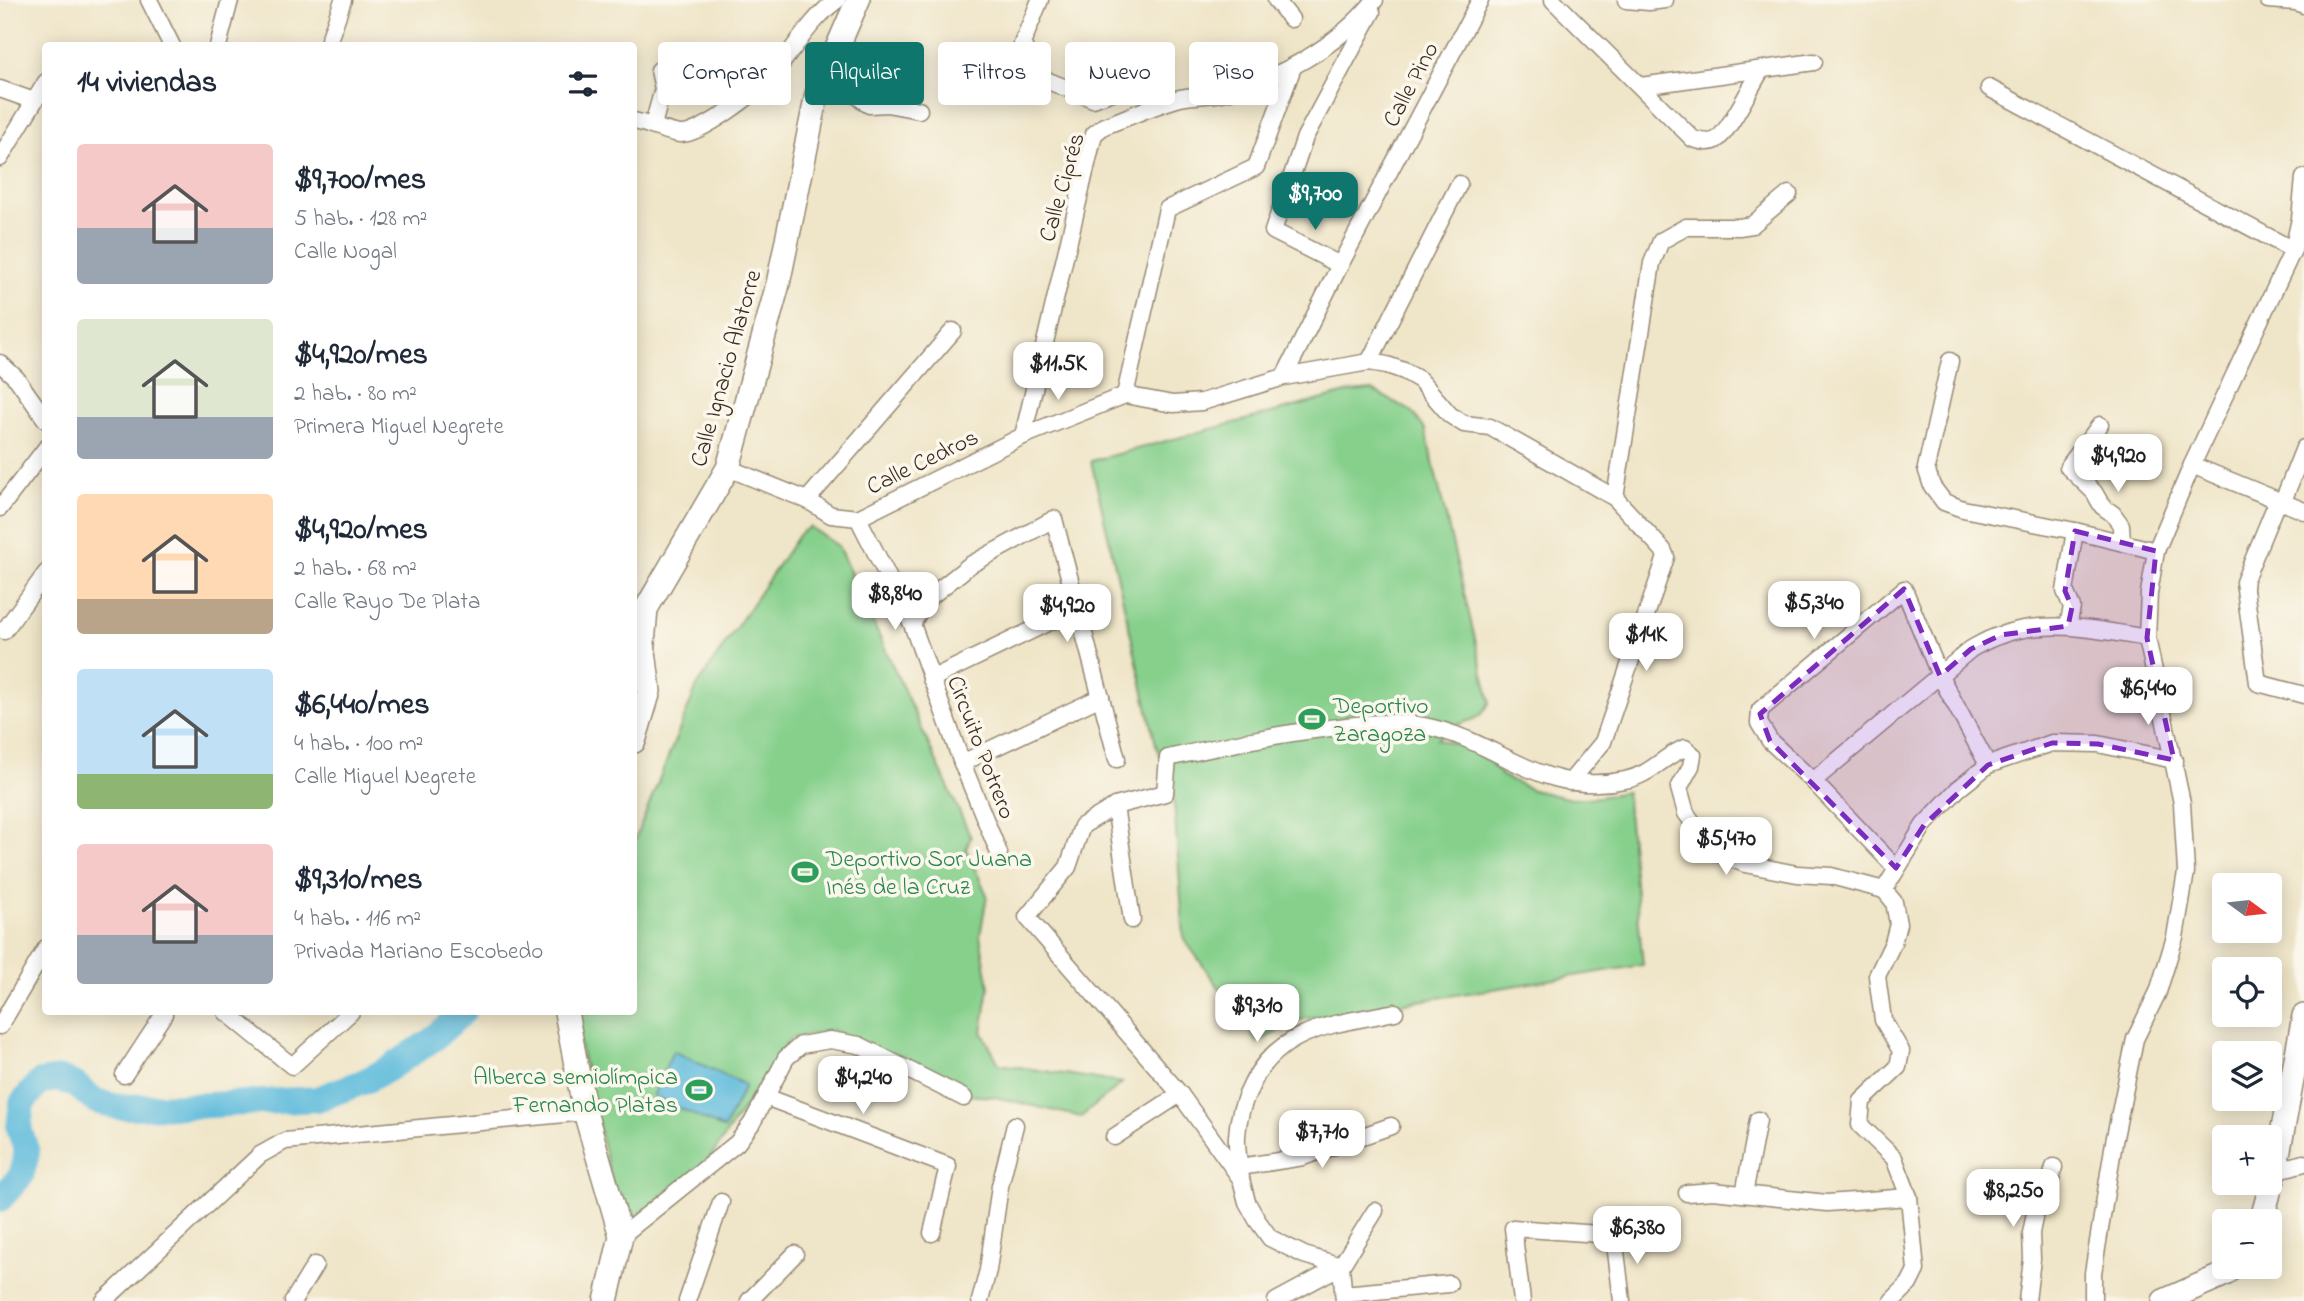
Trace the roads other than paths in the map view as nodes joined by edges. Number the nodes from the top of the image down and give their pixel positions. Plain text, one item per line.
1 (149, 0) edge
2 (230, 0) edge
3 (343, 0) edge
4 (837, 0) edge
5 (858, 0) edge
6 (1040, 0) edge
7 (1276, 0) edge
8 (1377, 0) edge
9 (1480, 0) edge
10 (1553, 0) edge
11 (1626, 0) edge
12 (1665, 0) edge
13 (2268, 0) edge
14 (2304, 5) edge
15 (1291, 19) dead end
16 (171, 42) edge
17 (219, 42) edge
18 (328, 42) edge
19 (840, 42) edge
20 (1814, 62) dead end
21 (1293, 66) junction
22 (1760, 72) junction
23 (1642, 86) junction
24 (42, 88) edge
25 (1065, 88) edge
26 (1989, 88) dead end
27 (0, 89) edge
28 (34, 101) junction
29 (659, 105) edge
30 (815, 105) edge
31 (892, 105) edge
32 (919, 110) dead end
33 (637, 122) edge
34 (653, 125) junction
35 (0, 158) edge
36 (2304, 178) edge
37 (1459, 184) dead end
38 (1789, 194) dead end
39 (2293, 250) junction
40 (1340, 265) junction
41 (953, 331) dead end
42 (1950, 361) dead end
43 (1368, 362) junction
44 (0, 363) edge
45 (1284, 377) junction
46 (1125, 395) junction
47 (42, 414) edge
48 (2100, 425) dead end
49 (1023, 436) junction
50 (2304, 448) edge
51 (42, 453) edge
52 (2192, 466) junction
53 (728, 468) junction
54 (1615, 498) junction
55 (807, 500) junction
56 (2283, 501) junction
57 (0, 508) edge
58 (2304, 511) edge
59 (858, 518) junction
60 (2075, 531) junction
61 (2122, 542) junction
62 (2156, 551) junction
63 (42, 579) edge
64 (1076, 609) junction
65 (912, 624) junction
66 (2068, 626) junction
67 (4, 631) dead end
68 (2147, 638) junction
69 (1940, 676) junction
70 (931, 678) junction
71 (2304, 695) edge
72 (1101, 697) junction
73 (637, 731) edge
74 (1117, 760) dead end
75 (2174, 760) junction
76 (962, 763) junction
77 (1988, 765) junction
78 (1813, 781) junction
79 (1570, 782) junction
80 (1115, 806) junction
81 (999, 853) dead end
82 (1896, 868) junction
83 (1884, 890) junction
84 (1132, 920) dead end
85 (42, 955) edge
86 (1395, 1012) dead end
87 (163, 1015) edge
88 (230, 1015) edge
89 (348, 1015) edge
90 (567, 1015) edge
91 (2304, 1016) edge
92 (0, 1027) edge
93 (124, 1075) dead end
94 (1181, 1094) junction
95 (766, 1097) junction
96 (964, 1098) dead end
97 (584, 1112) junction
98 (1758, 1120) dead end
99 (1014, 1125) dead end
100 (1391, 1126) dead end
101 (2282, 1134) edge
102 (1114, 1138) dead end
103 (2304, 1163) edge
104 (2054, 1167) dead end
105 (2282, 1169) edge
106 (1241, 1173) junction
107 (1687, 1193) dead end
108 (1744, 1194) junction
109 (1909, 1197) junction
110 (721, 1202) dead end
111 (1375, 1211) dead end
112 (932, 1233) dead end
113 (621, 1236) junction
114 (795, 1254) dead end
115 (315, 1265) dead end
116 (1341, 1266) junction
117 (2214, 1279) edge
118 (1449, 1284) dead end
119 (1344, 1297) edge
120 (104, 1301) edge
121 (293, 1301) edge
122 (606, 1301) edge
123 (687, 1301) edge
124 (749, 1301) edge
125 (980, 1301) edge
126 (1276, 1301) edge
127 (1522, 1301) edge
128 (1622, 1301) edge
129 (1892, 1301) edge
130 (2026, 1301) edge
131 (2093, 1301) edge
132 (2164, 1301) edge

1 - 16 street
2 - 17 street
3 - 18 street
4 - 34 street
5 - 19 street, Calle Ignacio Alatorre
6 - 25 street
7 - 15 street
8 - 21 street, Calle Ciprés
8 - 40 street
9 - 40 street, Calle Pino
10 - 23 street
11 - 12 street
13 - 14 street
20 - 22 street
21 - 46 street
21 - 49 street, Calle Ciprés
22 - 23 street
22 - 23 street
24 - 28 street
26 - 39 street
27 - 28 street
28 - 35 street
29 - 34 street
30 - 53 street, Calle Ignacio Alatorre
31 - 32 street
33 - 34 street
36 - 39 street
37 - 43 street
38 - 54 street
39 - 52 street
40 - 45 street, Calle Pino
41 - 55 street
42 - 60 street
43 - 45 street
43 - 54 street
44 - 47 street
45 - 46 street
46 - 49 street, Calle Cedros
48 - 61 street
49 - 59 street, Calle Cedros
50 - 56 street
51 - 57 street
52 - 56 street
52 - 62 street
53 - 55 street
53 - 73 street, Calle Ignacio Alatorre
54 - 79 street
55 - 59 street
56 - 58 street
56 - 71 street
59 - 65 street, Circuito Potrero
60 - 61 street
60 - 66 street
61 - 62 street
62 - 68 street
63 - 67 street
64 - 65 street
64 - 70 street
64 - 72 street
65 - 70 street, Circuito Potrero
66 - 68 street
66 - 69 street
68 - 75 street
69 - 77 street
69 - 78 street
69 - 78 street
70 - 76 street, Circuito Potrero
72 - 74 street
72 - 76 street
75 - 77 street
75 - 131 street
76 - 81 street, Circuito Potrero
77 - 82 street
78 - 82 street
79 - 80 street
79 - 83 street
80 - 84 street
80 - 94 street
82 - 83 street
83 - 109 street
85 - 92 street
86 - 106 street
87 - 93 street
88 - 89 street
90 - 97 street
91 - 101 street
94 - 102 street
94 - 106 street
95 - 96 street
95 - 112 street
95 - 113 street
97 - 113 street
97 - 120 street
98 - 108 street
99 - 125 street
100 - 106 street
103 - 105 street
104 - 130 street
106 - 116 street
107 - 108 street
108 - 109 street
109 - 129 street
110 - 123 street
111 - 116 street
113 - 122 street
114 - 124 street
115 - 121 street
116 - 119 street
116 - 126 street
117 - 132 street
118 - 119 street
127 - 128 street

